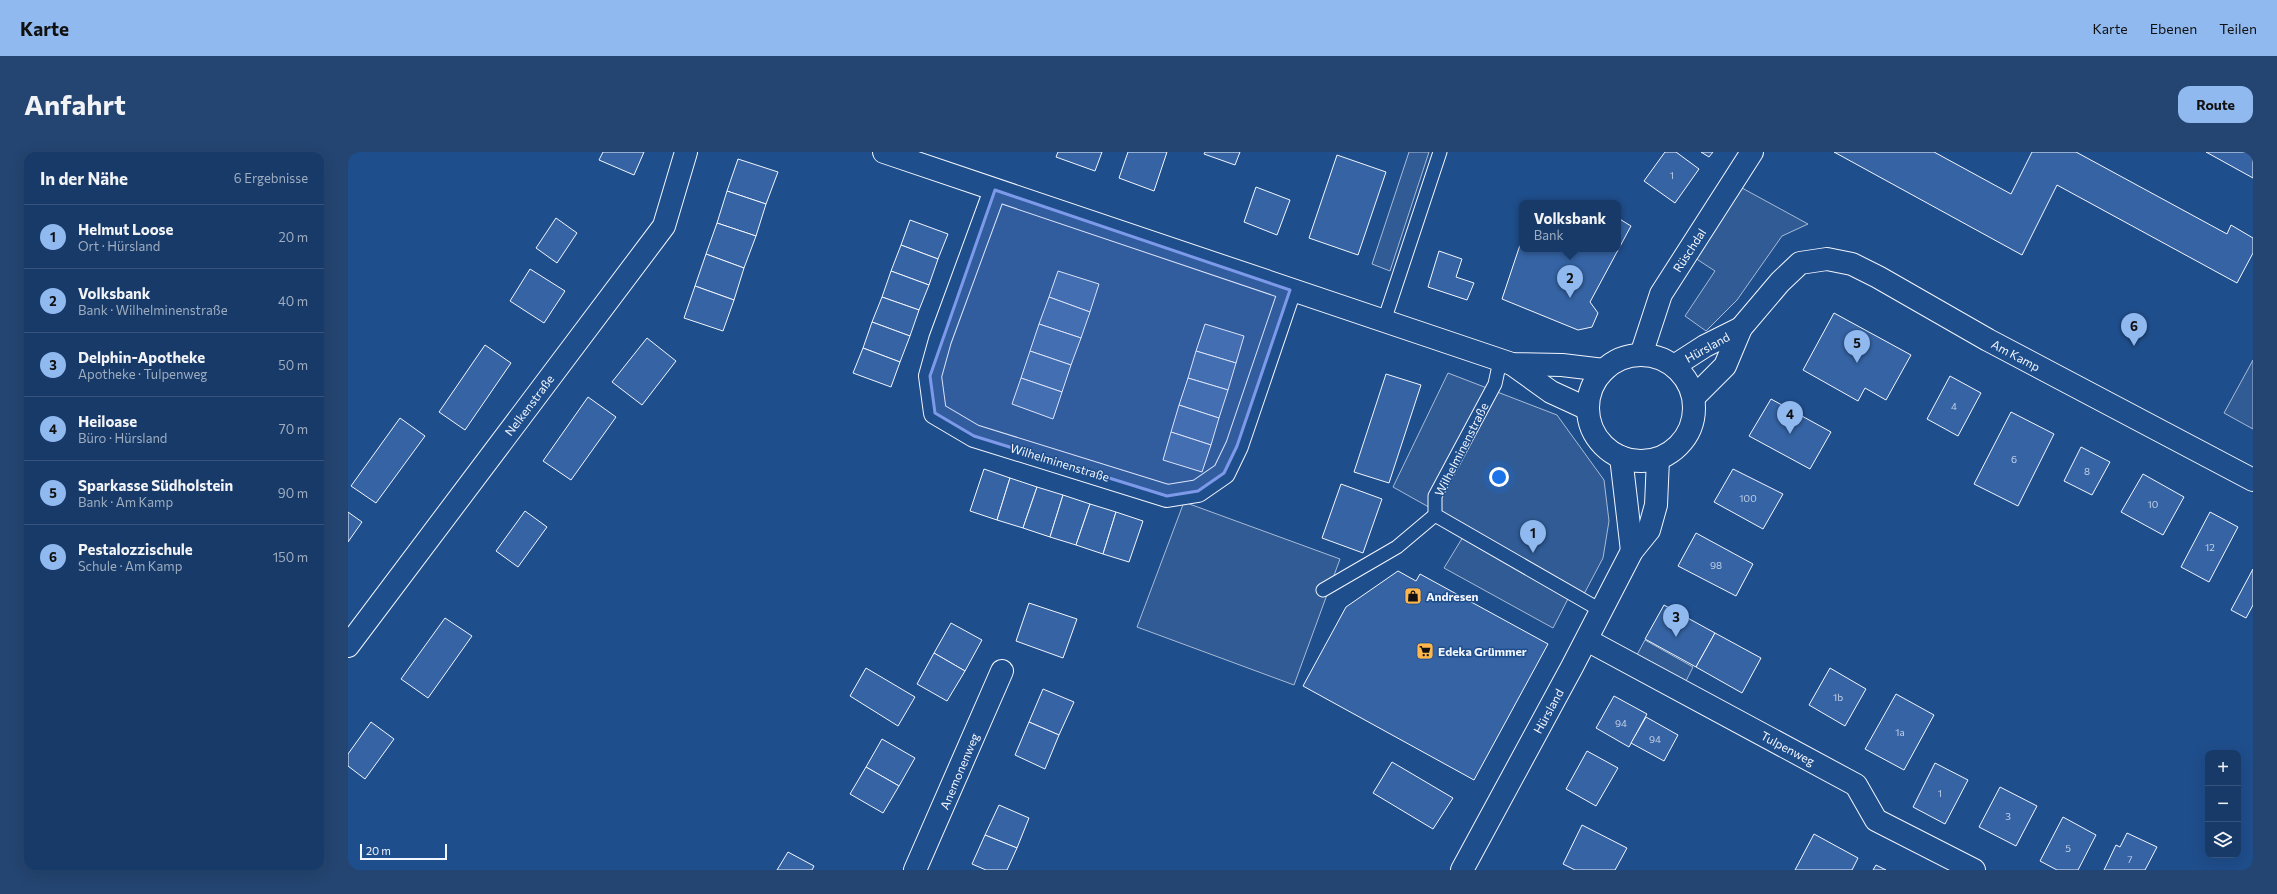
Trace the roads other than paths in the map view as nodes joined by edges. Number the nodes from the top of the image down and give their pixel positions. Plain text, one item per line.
1 (686, 152) edge
2 (884, 152) edge
3 (1440, 152) edge
4 (1752, 152) edge
5 (995, 190) junction
6 (1780, 282) joint
7 (1290, 290) junction
8 (1384, 322) junction
9 (1741, 328) junction
10 (1641, 355) junction
11 (1506, 363) junction
12 (1674, 366) junction
13 (1604, 370) junction
14 (1694, 397) junction
15 (1588, 409) junction
16 (1621, 458) junction
17 (1658, 459) junction
18 (2253, 480) edge
19 (1435, 515) junction
20 (1632, 551) junction
21 (1323, 590) dead end
22 (1602, 611) junction
23 (1587, 640) junction
24 (348, 646) edge
25 (1002, 671) dead end
26 (915, 870) edge
27 (1462, 870) edge
28 (1974, 870) edge

1 - 24 street, Nelkenstraße
2 - 5 street
3 - 8 lane
4 - 10 street, Rüschdal
5 - 7 street
5 - 7 street, Wilhelminenstraße
6 - 9 street, Hürsland
6 - 18 street, Am Kamp
7 - 8 street
8 - 11 street
9 - 12 street, Hürsland
9 - 14 street, Hürsland
10 - 12 street
10 - 13 street
11 - 13 street
11 - 15 street
11 - 19 lane, Wilhelminenstraße
12 - 14 street
13 - 15 street
14 - 17 street
15 - 16 street
16 - 17 street
16 - 20 street
17 - 20 street, Hürsland
19 - 21 lane
19 - 22 lane
20 - 22 street, Hürsland
22 - 23 street, Hürsland
23 - 27 street, Hürsland
23 - 28 street, Tulpenweg
25 - 26 street, Anemonenweg

